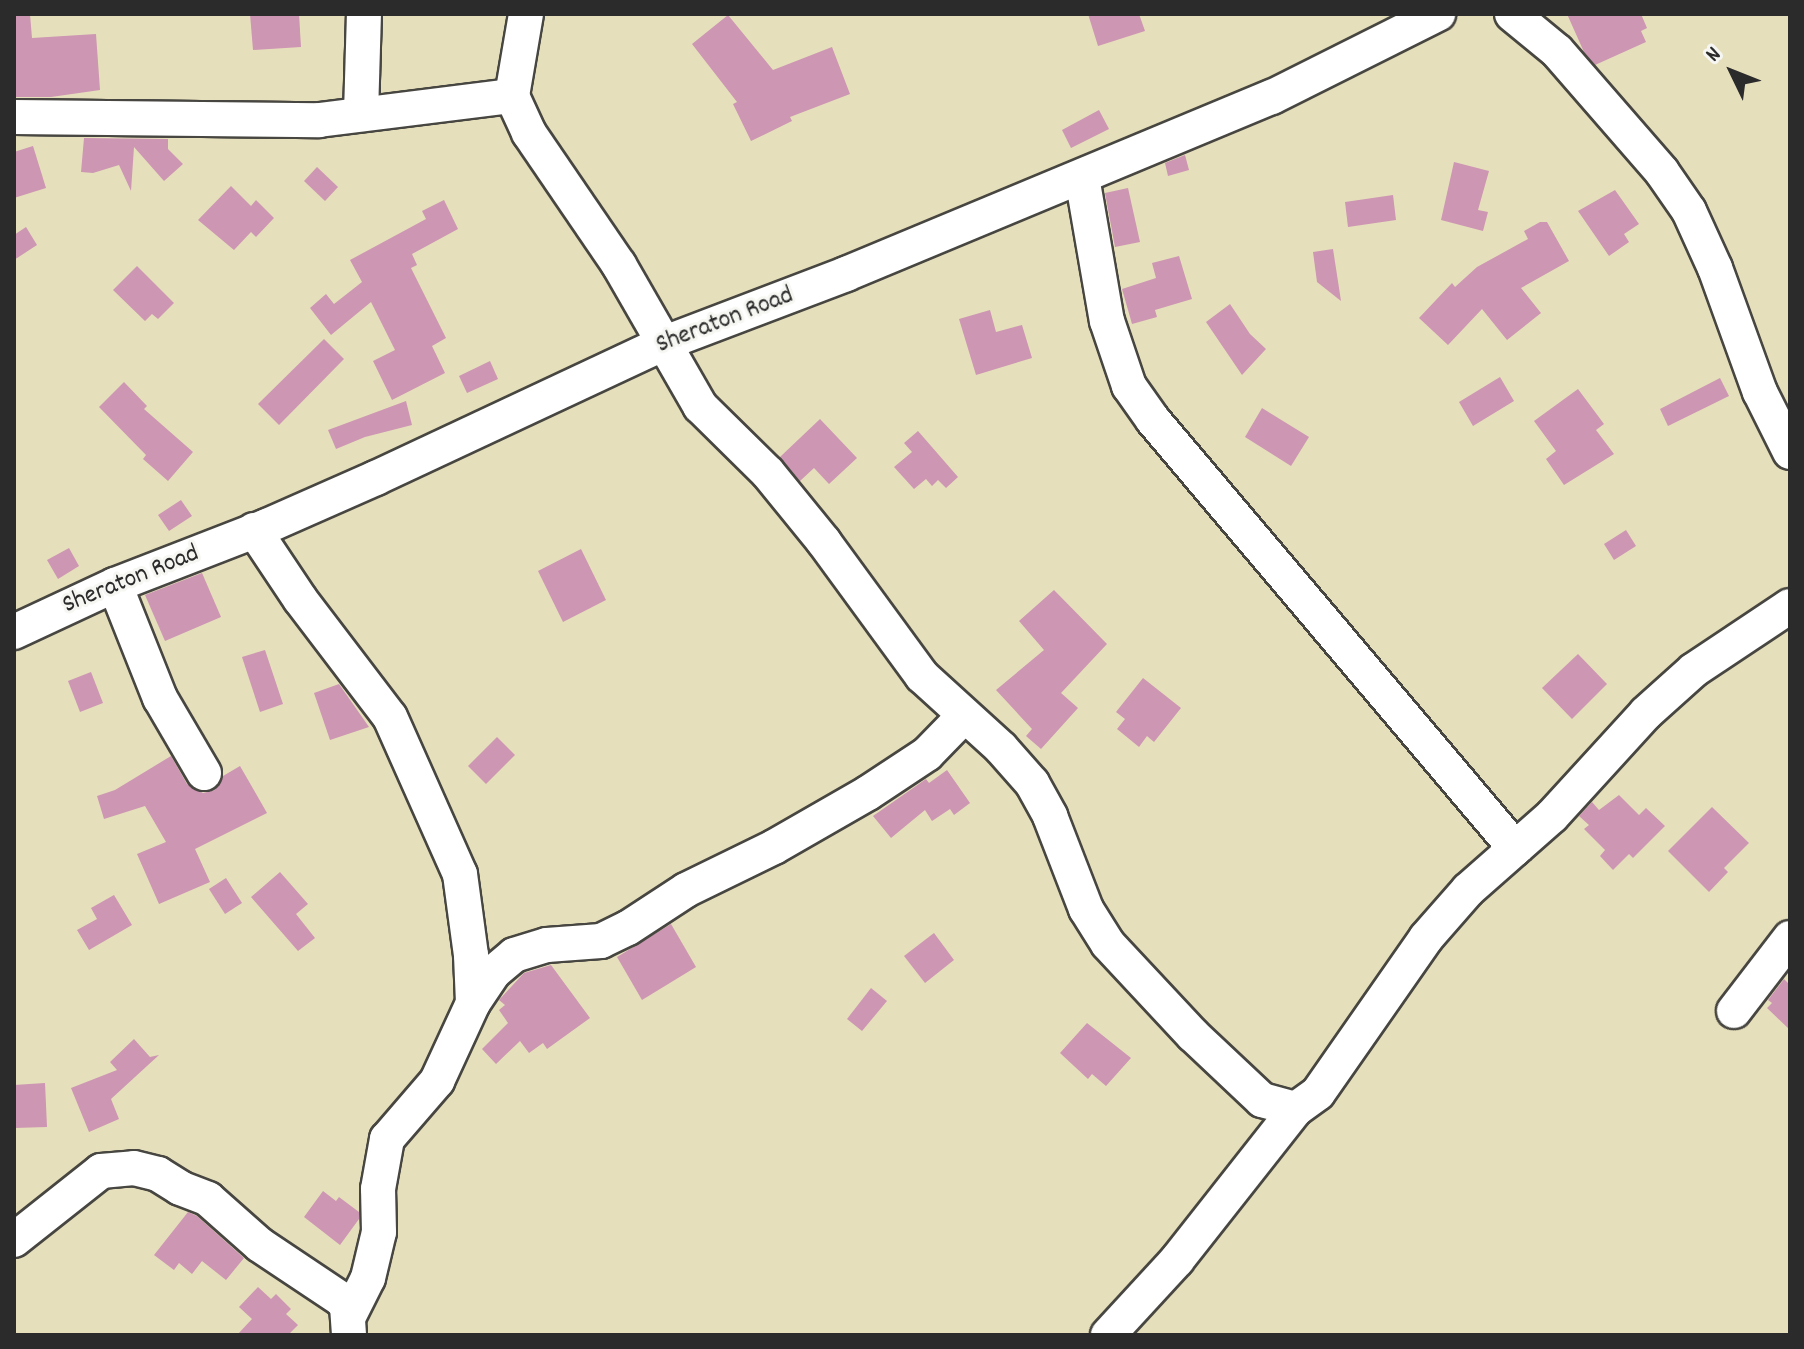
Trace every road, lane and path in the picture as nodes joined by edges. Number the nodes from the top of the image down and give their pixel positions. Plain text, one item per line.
1 (364, 14) edge
2 (526, 14) edge
3 (1438, 14) edge
4 (1512, 14) edge
5 (512, 96) junction
6 (361, 114) junction
7 (14, 117) edge
8 (1082, 177) junction
9 (662, 344) junction
10 (1790, 452) edge
11 (254, 530) junction
12 (115, 585) junction
13 (1790, 606) edge
14 (14, 632) edge
15 (964, 716) junction
16 (204, 773) dead end
17 (1515, 848) junction
18 (1790, 938) edge
19 (473, 1003) junction
20 (1734, 1011) dead end
21 (1296, 1109) junction
22 (14, 1240) edge
23 (349, 1326) edge
24 (1108, 1335) edge

1 - 6 street
2 - 5 street
3 - 8 street, Sheraton Road
4 - 10 street
5 - 6 street
5 - 9 street
6 - 7 street
8 - 9 street, Sheraton Road
8 - 17 street
9 - 11 street, Sheraton Road
9 - 15 street
11 - 12 street, Sheraton Road
11 - 19 street
12 - 14 street, Sheraton Road
12 - 16 street
13 - 17 street
15 - 19 street
15 - 21 street
17 - 21 street
18 - 20 street
19 - 23 street
21 - 24 street
22 - 23 street

